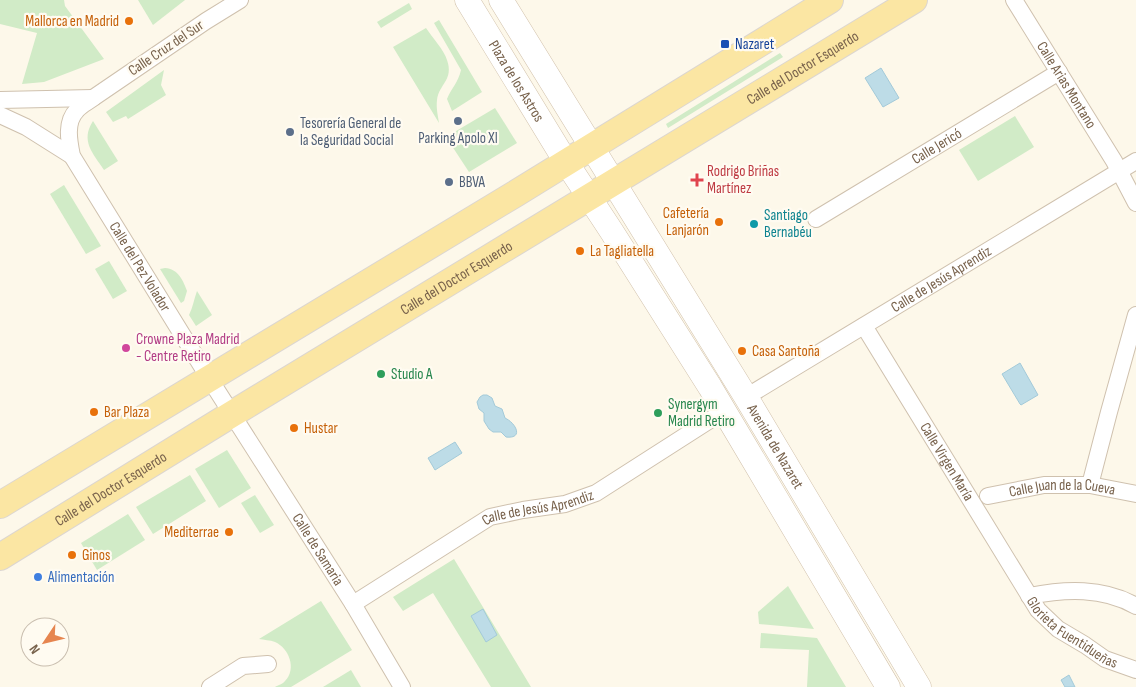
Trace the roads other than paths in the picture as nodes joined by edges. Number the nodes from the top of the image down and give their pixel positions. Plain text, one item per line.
1 (240, 0) edge
2 (467, 0) edge
3 (501, 0) edge
4 (830, 0) edge
5 (914, 0) edge
6 (1014, 0) edge
7 (1059, 72) junction
8 (93, 98) junction
9 (0, 100) edge
10 (0, 115) edge
11 (592, 146) junction
12 (72, 156) junction
13 (1136, 161) edge
14 (566, 162) junction
15 (1120, 171) junction
16 (613, 182) junction
17 (588, 197) junction
18 (1136, 203) edge
19 (816, 219) dead end
20 (1136, 315) edge
21 (864, 326) junction
22 (209, 378) junction
23 (747, 399) junction
24 (725, 413) junction
25 (232, 414) junction
26 (1090, 485) junction
27 (1136, 494) edge
28 (988, 496) dead end
29 (0, 505) edge
30 (0, 557) edge
31 (1030, 596) junction
32 (353, 604) junction
33 (1136, 606) edge
34 (268, 664) dead end
35 (1136, 670) edge
36 (210, 687) edge
37 (402, 687) edge
38 (888, 687) edge
39 (920, 687) edge

1 - 8 street, Calle Cruz del Sur
2 - 14 main road, Plaza de los Astros
3 - 11 main road, Plaza de los Astros
4 - 11 main road
5 - 16 main road, Calle del Doctor Esquerdo
6 - 7 street, Calle Arias Montano
7 - 15 street, Calle Arias Montano
7 - 19 street, Calle Jericó
8 - 9 street
8 - 12 street, Calle del Pez Volador
10 - 12 street, Calle del Pez Volador
11 - 14 main road
11 - 16 main road, Plaza de los Astros
12 - 22 street, Calle del Pez Volador
13 - 15 street, Calle de Jesús Aprendiz
14 - 17 main road, Plaza de los Astros
14 - 22 main road
15 - 18 street, Calle Arias Montano
15 - 21 street, Calle de Jesús Aprendiz
16 - 17 main road, Calle del Doctor Esquerdo
16 - 23 main road, Avenida de Nazaret
17 - 24 main road, Avenida de Nazaret
17 - 25 main road, Calle del Doctor Esquerdo
20 - 26 street
21 - 23 street, Calle de Jesús Aprendiz
21 - 31 street, Calle Virgen María
22 - 25 street, Calle del Pez Volador
22 - 29 main road
23 - 24 street, Calle de Jesús Aprendiz
23 - 24 street, Calle de Jesús Aprendiz
23 - 39 main road, Avenida de Nazaret
24 - 32 street, Calle de Jesús Aprendiz
24 - 38 main road, Avenida de Nazaret
25 - 30 main road, Calle del Doctor Esquerdo
25 - 32 street, Calle de Samaria
26 - 27 street, Calle Juan de la Cueva
26 - 28 street, Calle Juan de la Cueva
31 - 33 street, Glorieta Fuentidueñas
31 - 35 street, Glorieta Fuentidueñas
32 - 37 street, Calle de Samaria
34 - 36 street

